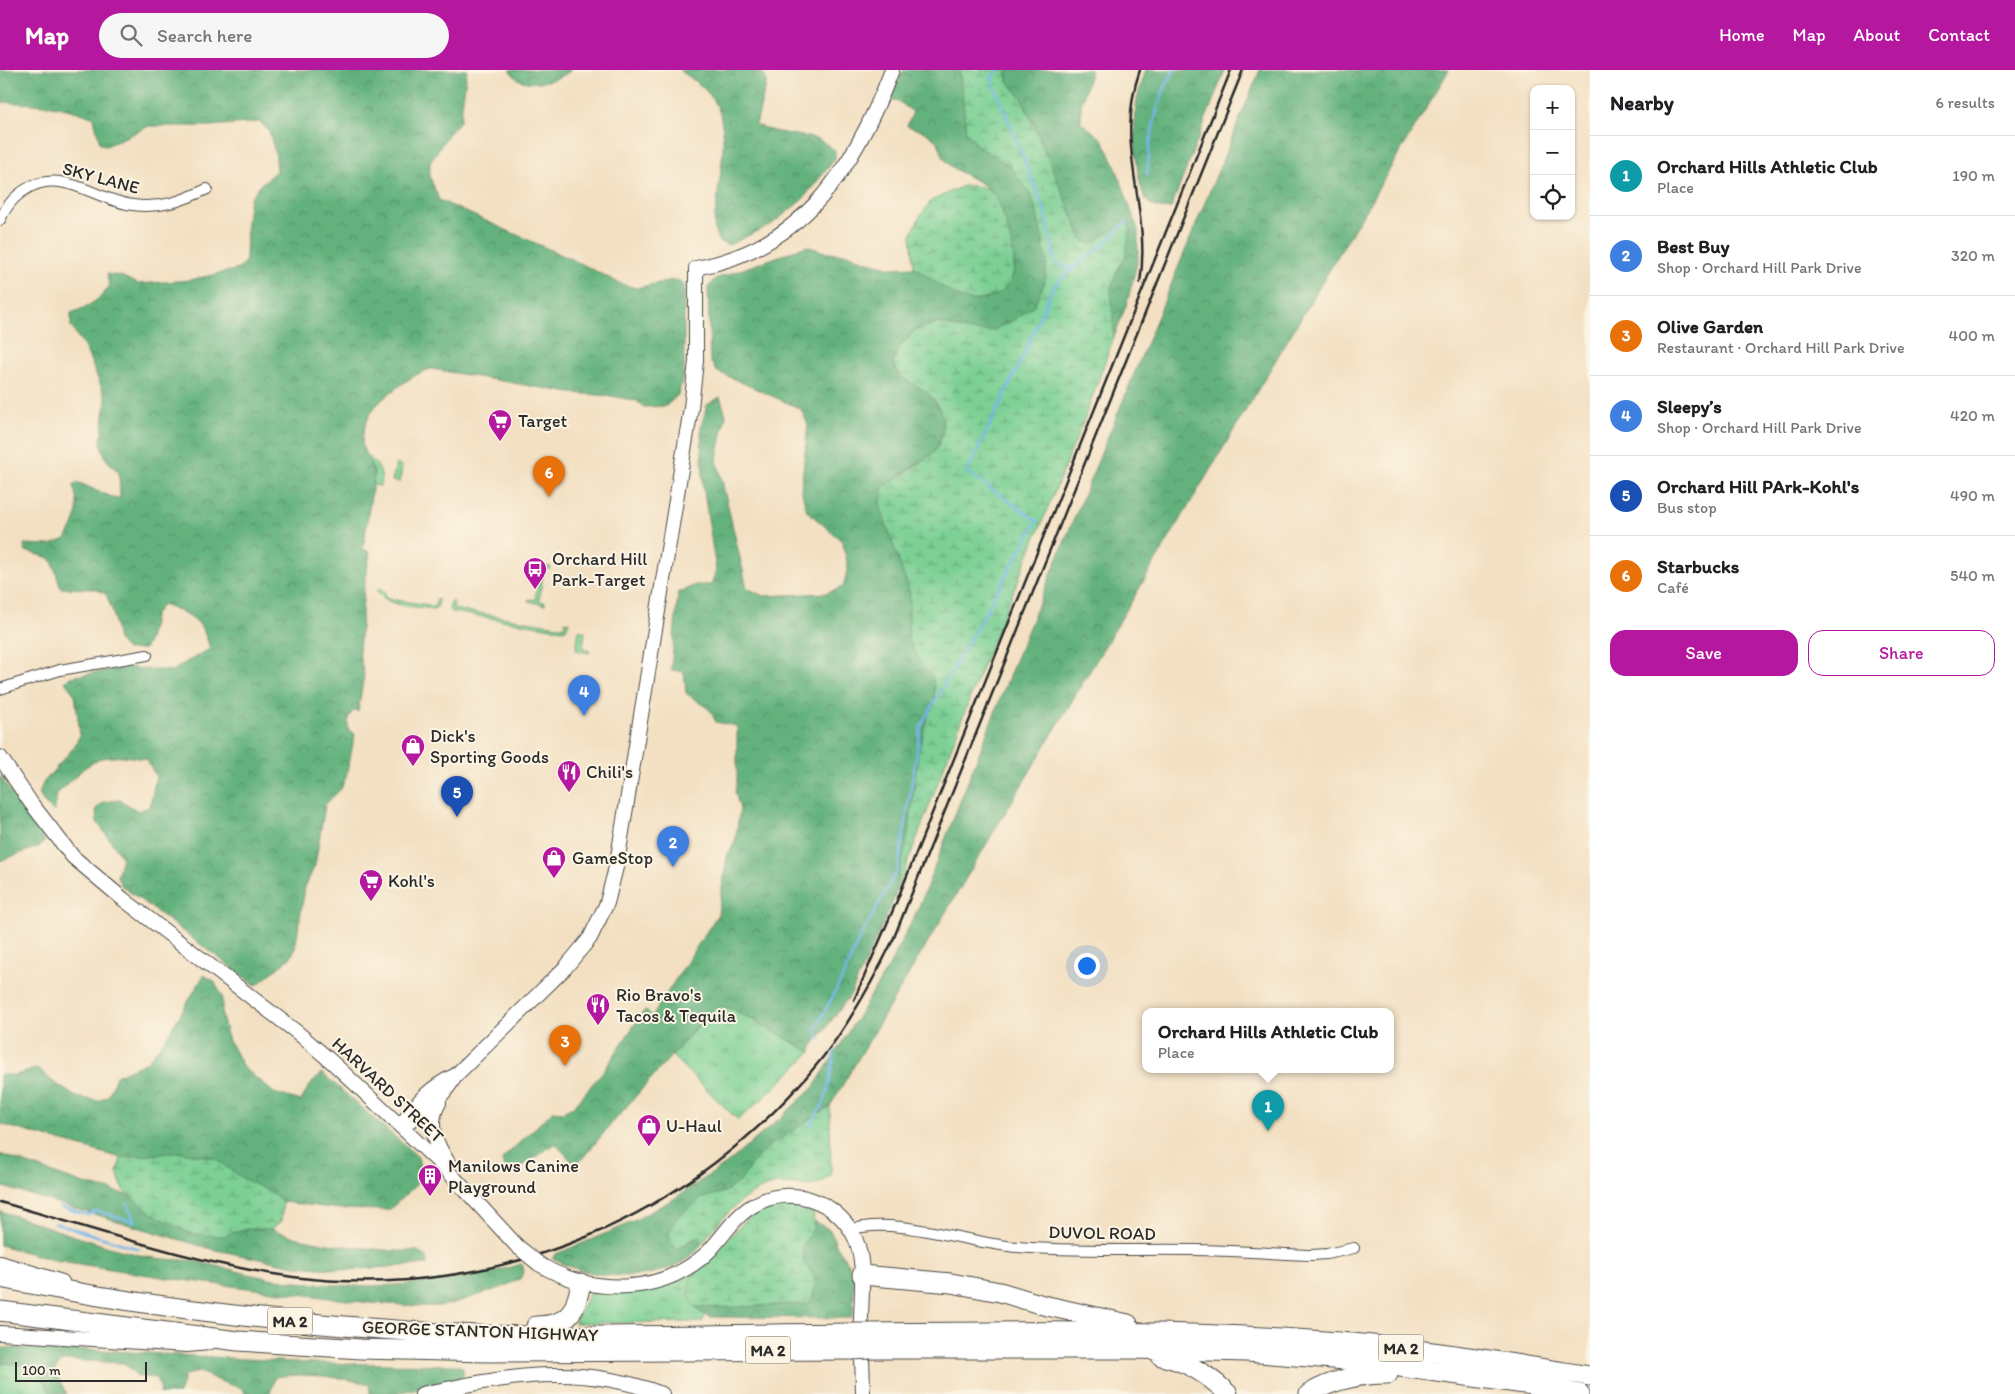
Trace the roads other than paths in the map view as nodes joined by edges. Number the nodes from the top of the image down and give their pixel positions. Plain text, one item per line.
1 (892, 70) edge
2 (207, 189) dead end
3 (0, 220) edge
4 (147, 654) dead end
5 (0, 690) edge
6 (0, 757) edge
7 (456, 1075) junction
8 (447, 1090) junction
9 (401, 1126) junction
10 (463, 1187) junction
11 (850, 1230) junction
12 (1354, 1248) dead end
13 (0, 1263) edge
14 (862, 1275) junction
15 (0, 1278) edge
16 (581, 1283) junction
17 (145, 1304) junction
18 (0, 1311) edge
19 (435, 1332) junction
20 (0, 1333) edge
21 (1211, 1333) junction
22 (238, 1341) junction
23 (852, 1341) junction
24 (871, 1341) junction
25 (1133, 1350) junction
26 (1460, 1356) junction
27 (1590, 1363) edge
28 (1440, 1372) junction
29 (1590, 1376) edge
30 (1534, 1386) junction
31 (422, 1394) edge
32 (662, 1394) edge
33 (864, 1394) edge
34 (1228, 1394) edge
35 (1309, 1394) edge
36 (1561, 1394) edge
37 (1580, 1394) edge

1 - 7 main road
2 - 3 street, SKY LANE
4 - 5 street
6 - 9 main road, HARVARD STREET
7 - 8 main road
7 - 9 main road
8 - 9 main road
8 - 10 main road
9 - 10 main road, HARVARD STREET
10 - 16 main road, HARVARD STREET, bridge
11 - 12 street, DUVOL ROAD
11 - 14 main road, HARVARD STREET
11 - 16 main road, HARVARD STREET
13 - 17 main road
14 - 21 highway
14 - 33 main road, HARVARD STREET
15 - 17 highway, GEORGE STANTON HIGHWAY / MA 2
16 - 19 highway
17 - 19 highway, GEORGE STANTON HIGHWAY / MA 2
18 - 22 highway, GEORGE STANTON HIGHWAY / MA 2
19 - 23 highway, GEORGE STANTON HIGHWAY / MA 2
20 - 22 main road
21 - 24 highway, MA 2
21 - 26 highway, MA 2
22 - 23 highway, GEORGE STANTON HIGHWAY / MA 2
23 - 24 highway, MA 2, bridge
24 - 25 highway, MA 2
25 - 28 highway, MA 2
25 - 34 highway
26 - 27 highway
26 - 29 highway, MA 2
28 - 30 highway, MA 2
28 - 35 highway
30 - 36 highway
30 - 37 highway, MA 2
31 - 32 main road

